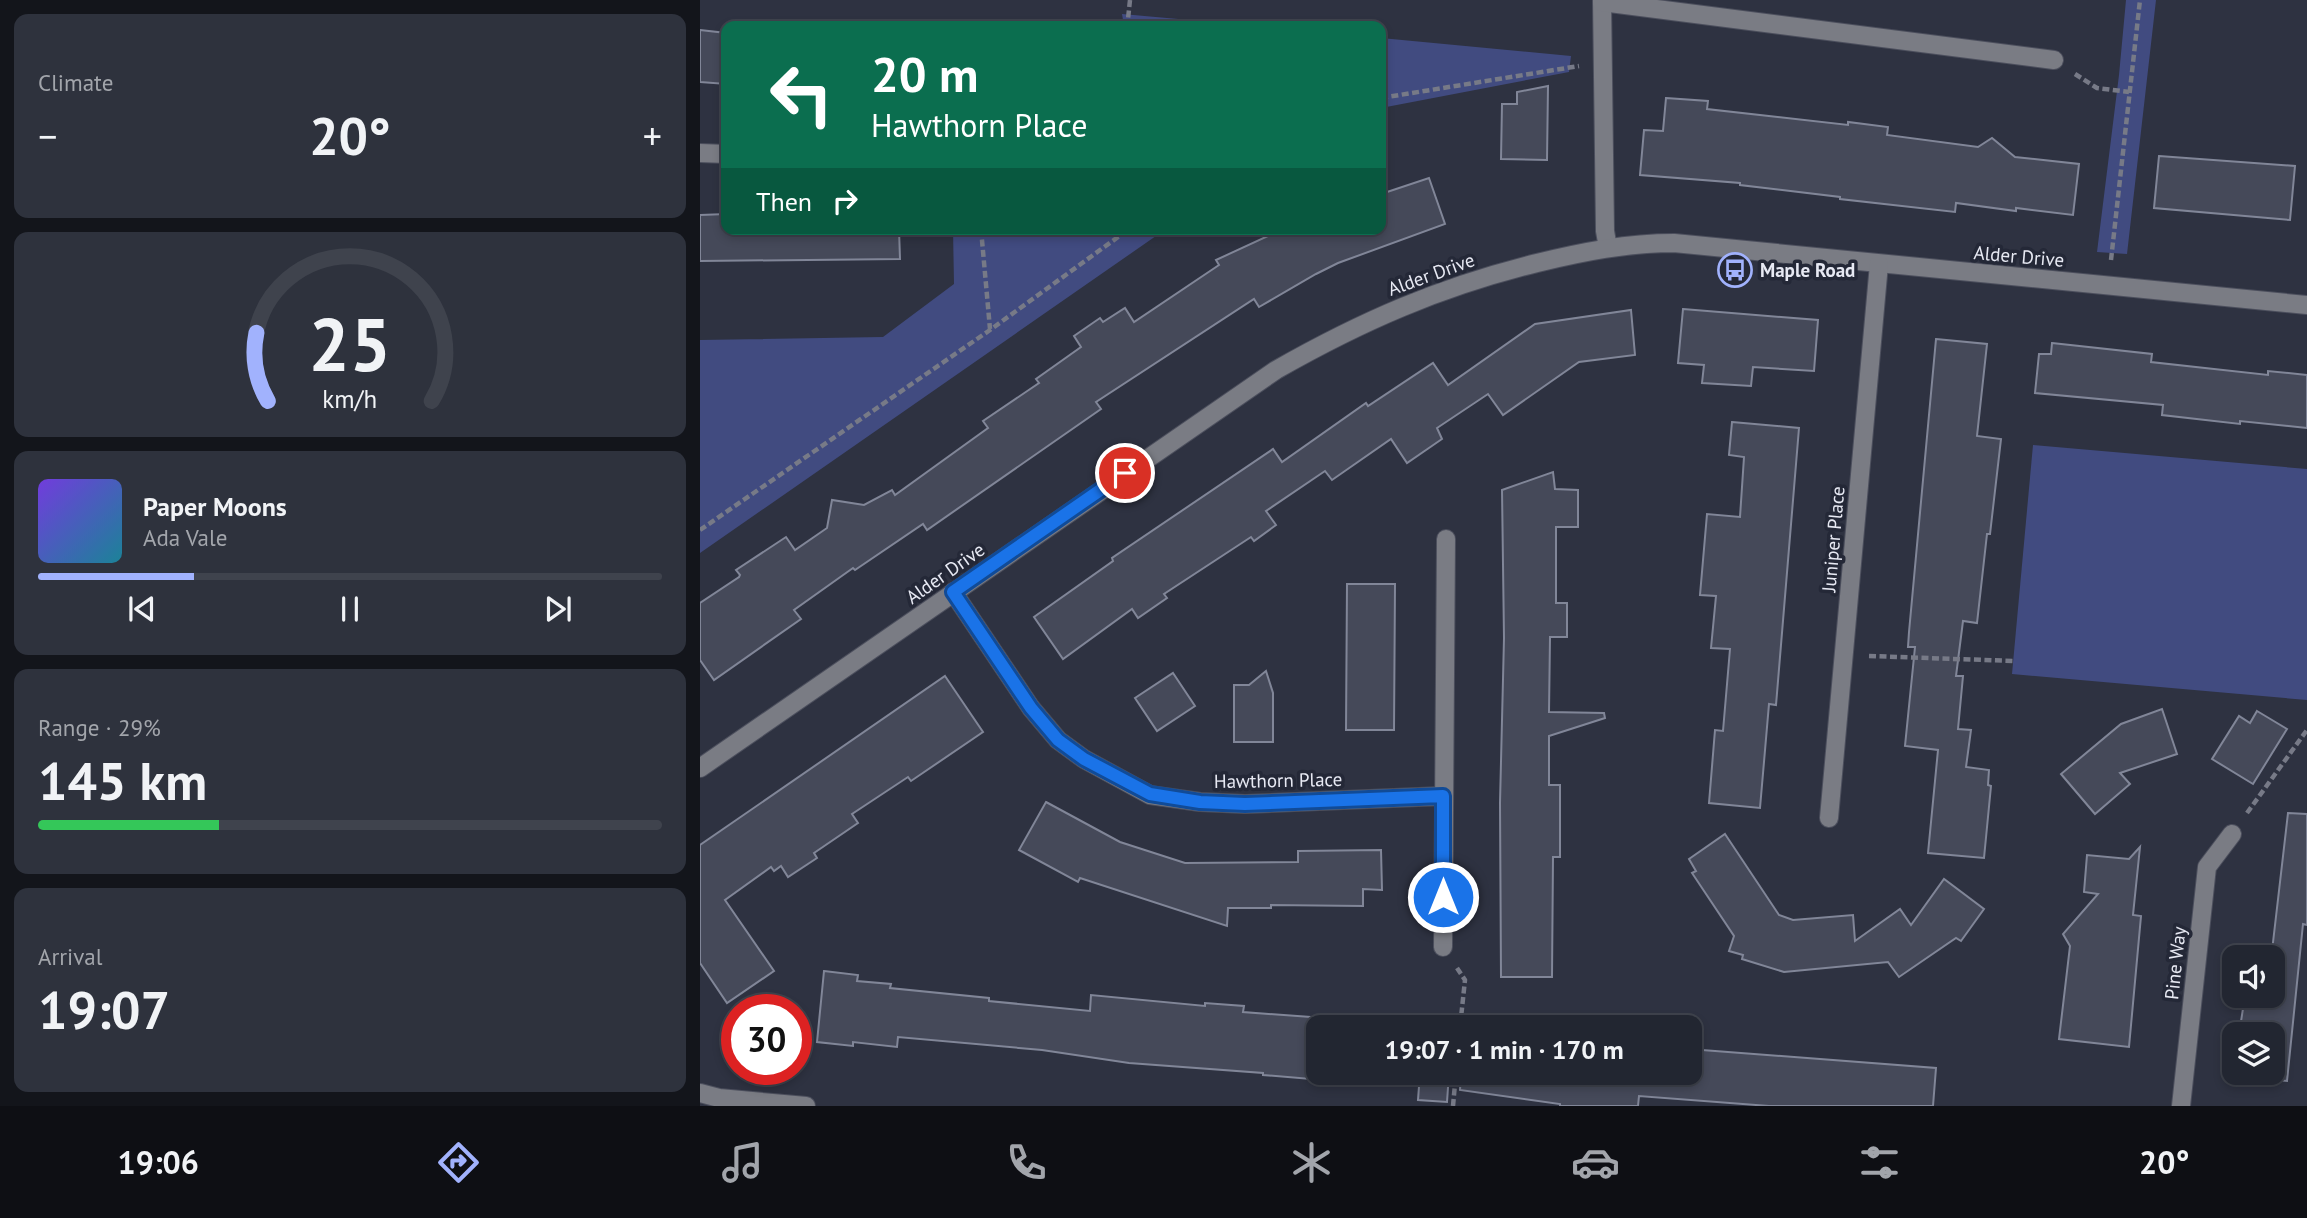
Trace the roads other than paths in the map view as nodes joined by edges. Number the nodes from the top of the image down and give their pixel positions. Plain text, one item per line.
1 (1602, 1) edge
2 (2054, 60) road end
3 (700, 153) edge
4 (721, 154) edge
5 (1608, 248) junction
6 (1879, 264) junction
7 (2307, 305) edge
8 (1446, 539) dead end
9 (953, 592) junction
10 (700, 768) edge
11 (1443, 796) junction
12 (1829, 818) dead end
13 (2232, 834) road end
14 (1443, 947) road end
15 (700, 1093) edge
16 (719, 1102) edge
17 (806, 1106) edge
18 (2181, 1106) edge

1 - 2 street
1 - 5 street
3 - 4 street
5 - 6 street, Alder Drive
5 - 9 street, Alder Drive
6 - 7 street, Alder Drive
6 - 12 street, Juniper Place
8 - 11 street
9 - 10 street, Alder Drive
9 - 11 street, Hawthorn Place
11 - 14 street
13 - 18 street, Pine Way
15 - 16 street
16 - 17 street

